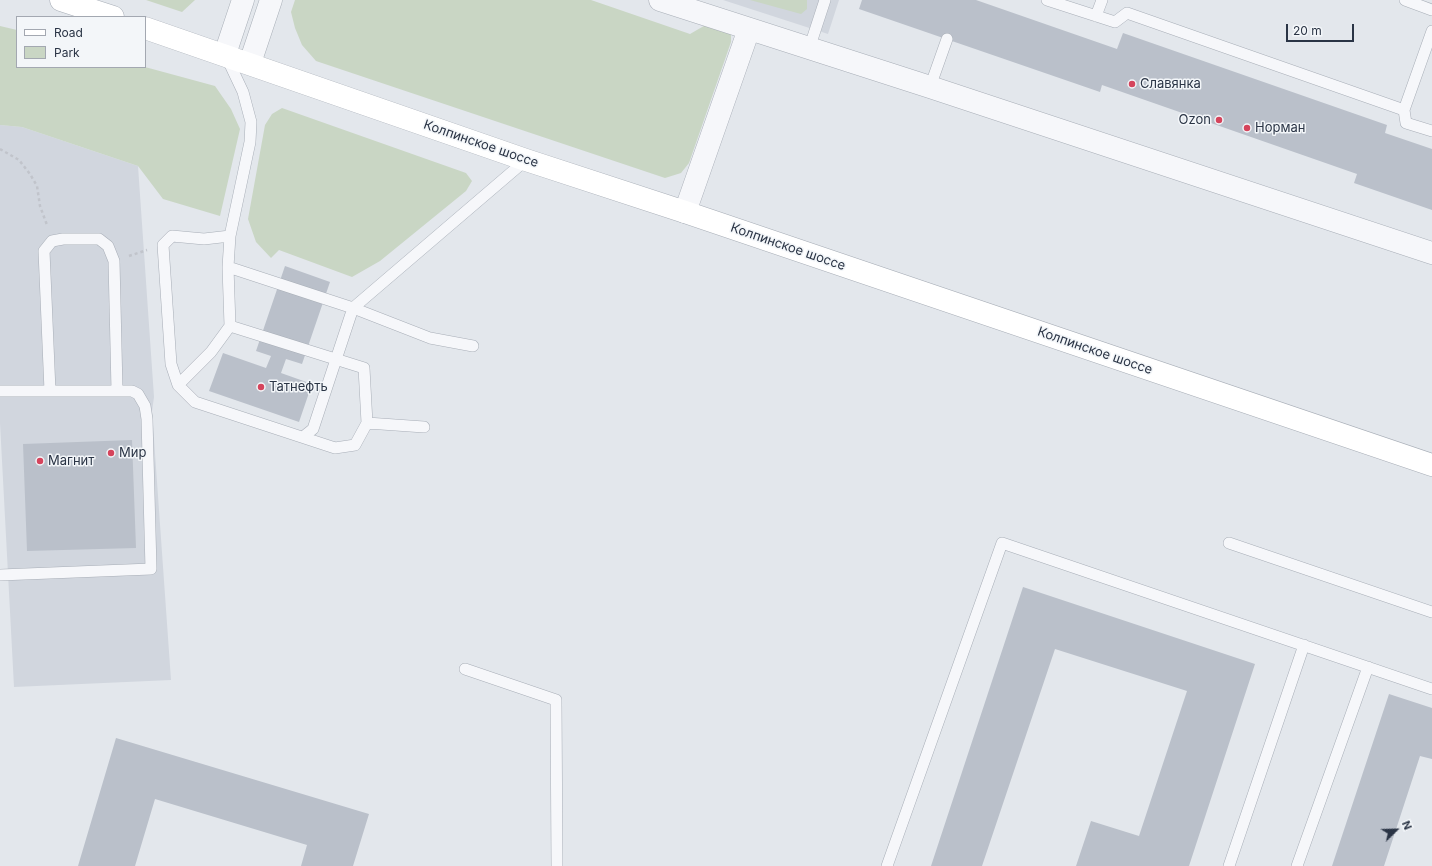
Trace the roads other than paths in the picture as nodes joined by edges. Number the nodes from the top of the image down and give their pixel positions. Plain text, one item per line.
1 (61, 0) edge
2 (242, 0) edge
3 (271, 0) edge
4 (660, 0) edge
5 (825, 0) edge
6 (1047, 0) edge
7 (1102, 0) edge
8 (1405, 0) edge
9 (1432, 10) edge
10 (109, 16) edge
11 (1096, 16) junction
12 (146, 28) edge
13 (749, 29) junction
14 (1432, 31) edge
15 (947, 39) dead end
16 (809, 49) junction
17 (225, 54) junction
18 (250, 63) junction
19 (930, 87) junction
20 (1404, 110) junction
21 (1432, 131) edge
22 (526, 160) junction
23 (685, 212) junction
24 (230, 236) junction
25 (1432, 253) edge
26 (228, 267) junction
27 (353, 308) junction
28 (230, 326) junction
29 (473, 346) dead end
30 (337, 360) junction
31 (178, 385) junction
32 (117, 390) junction
33 (0, 391) edge
34 (50, 391) junction
35 (367, 423) junction
36 (424, 427) dead end
37 (303, 437) junction
38 (1432, 465) edge
39 (1229, 543) dead end
40 (0, 575) edge
41 (1432, 612) edge
42 (1304, 645) junction
43 (1368, 667) junction
44 (465, 669) dead end
45 (1432, 689) edge
46 (557, 866) edge
47 (887, 866) edge
48 (1229, 866) edge
49 (1297, 866) edge

1 - 10 main road
2 - 17 street
3 - 18 street
4 - 13 street
5 - 16 lane
6 - 11 lane
7 - 11 lane
8 - 9 lane
11 - 20 lane
12 - 17 main road, Колпинское шоссе
13 - 16 street
13 - 23 street
14 - 20 lane
15 - 19 lane
16 - 19 street
17 - 18 main road, Колпинское шоссе
17 - 24 lane
18 - 22 main road, Колпинское шоссе
19 - 25 street
20 - 21 lane
22 - 23 main road, Колпинское шоссе
22 - 27 lane
23 - 38 main road, Колпинское шоссе
24 - 26 lane
24 - 31 lane
26 - 27 lane
26 - 28 lane
27 - 29 lane
27 - 30 lane
28 - 30 lane
28 - 31 lane
30 - 35 lane
30 - 37 lane
31 - 37 lane
32 - 34 lane
32 - 34 lane
32 - 40 lane
33 - 34 lane
35 - 36 lane
35 - 37 lane
39 - 41 lane
42 - 43 lane
42 - 47 lane
42 - 48 lane
43 - 45 lane
43 - 49 lane
44 - 46 lane

